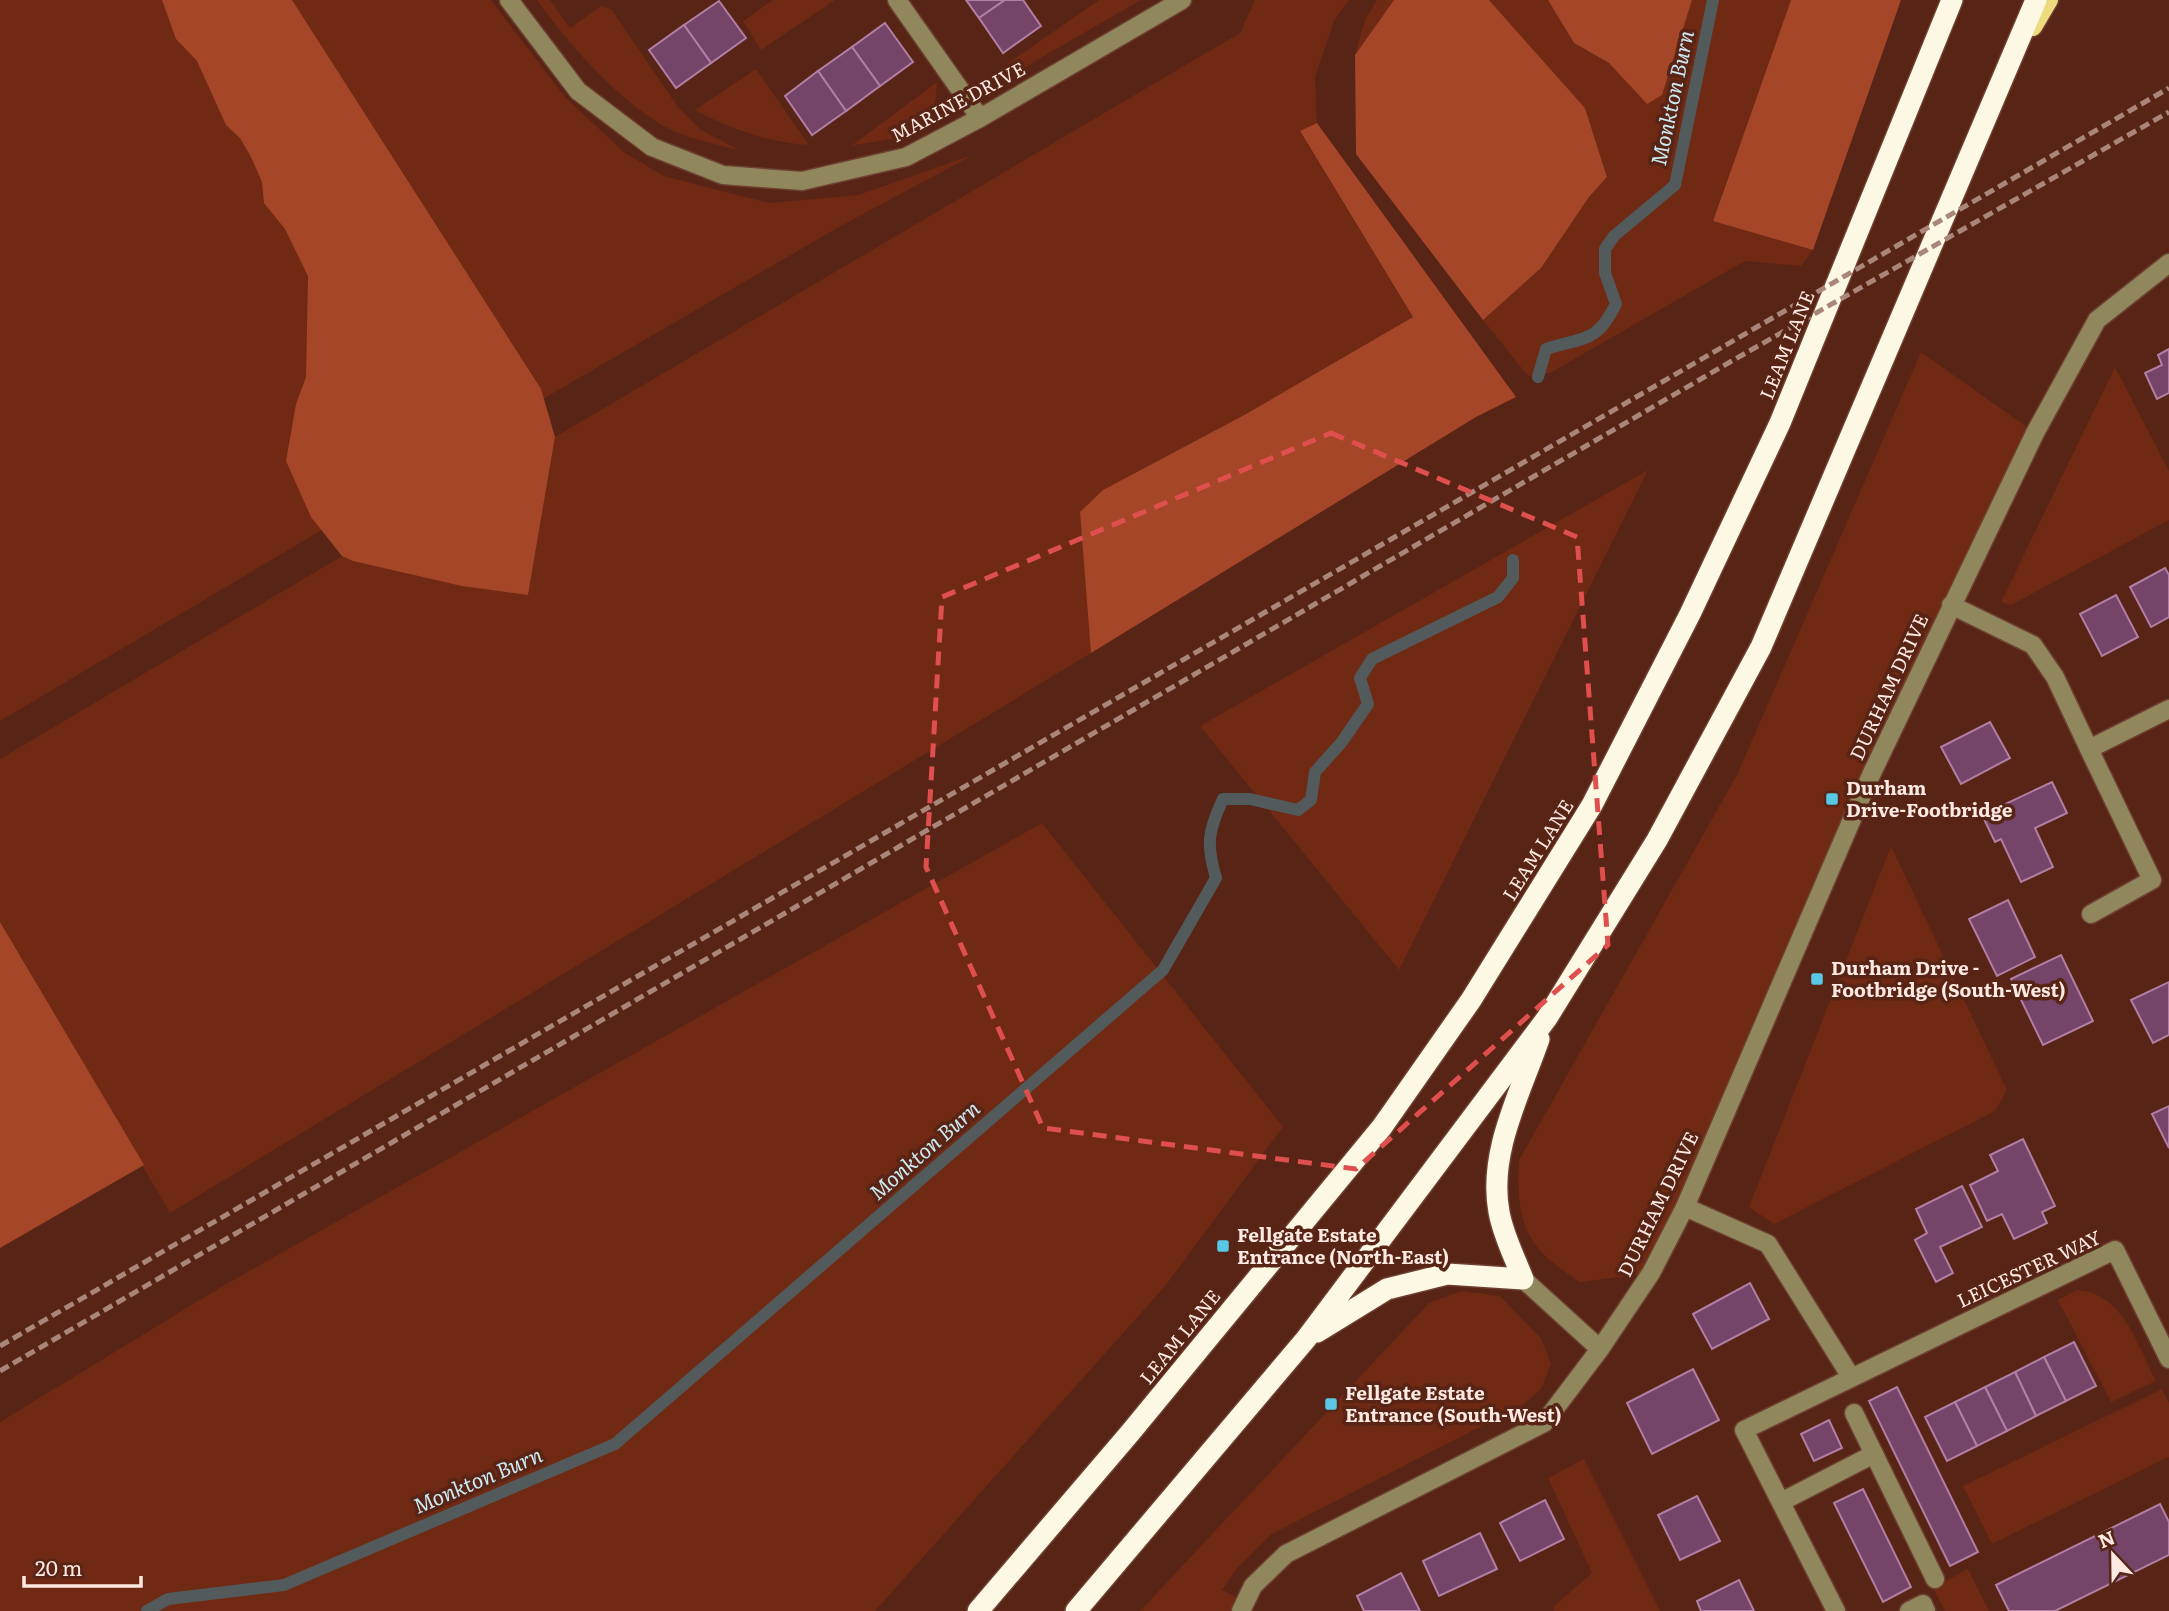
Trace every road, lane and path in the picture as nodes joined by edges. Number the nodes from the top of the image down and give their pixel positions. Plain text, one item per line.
1 (509, 0) edge
2 (897, 0) edge
3 (1182, 0) edge
4 (1952, 0) edge
5 (2036, 0) edge
6 (2049, 0) edge
7 (2009, 69) junction
8 (980, 118) junction
9 (2169, 263) edge
10 (1951, 605) junction
11 (2169, 709) edge
12 (2089, 749) junction
13 (2091, 915) dead end
14 (1547, 1018) junction
15 (1685, 1207) junction
16 (1523, 1279) junction
17 (1306, 1339) junction
18 (1600, 1349) junction
19 (2169, 1359) edge
20 (1851, 1377) junction
21 (1854, 1413) dead end
22 (1874, 1454) junction
23 (1781, 1502) junction
24 (1935, 1579) dead end
25 (978, 1611) edge
26 (1076, 1611) edge
27 (1241, 1611) edge
28 (1836, 1611) edge
29 (1909, 1611) edge
30 (1926, 1611) edge

1 - 8 street, MARINE DRIVE
2 - 8 street
3 - 8 street, MARINE DRIVE
4 - 25 highway, LEAM LANE
5 - 7 highway
6 - 7 main road
7 - 14 highway
9 - 10 street, DURHAM DRIVE
10 - 12 street
10 - 15 street, DURHAM DRIVE
11 - 12 street
12 - 13 street
14 - 16 highway
14 - 17 highway
15 - 18 street, DURHAM DRIVE
15 - 20 street
16 - 17 highway
16 - 18 street
17 - 26 highway
18 - 27 street, DURHAM DRIVE
19 - 20 street, LEICESTER WAY
20 - 23 street, LEICESTER WAY
21 - 22 street
22 - 23 street
22 - 24 street
23 - 28 street, LEICESTER WAY
29 - 30 street

